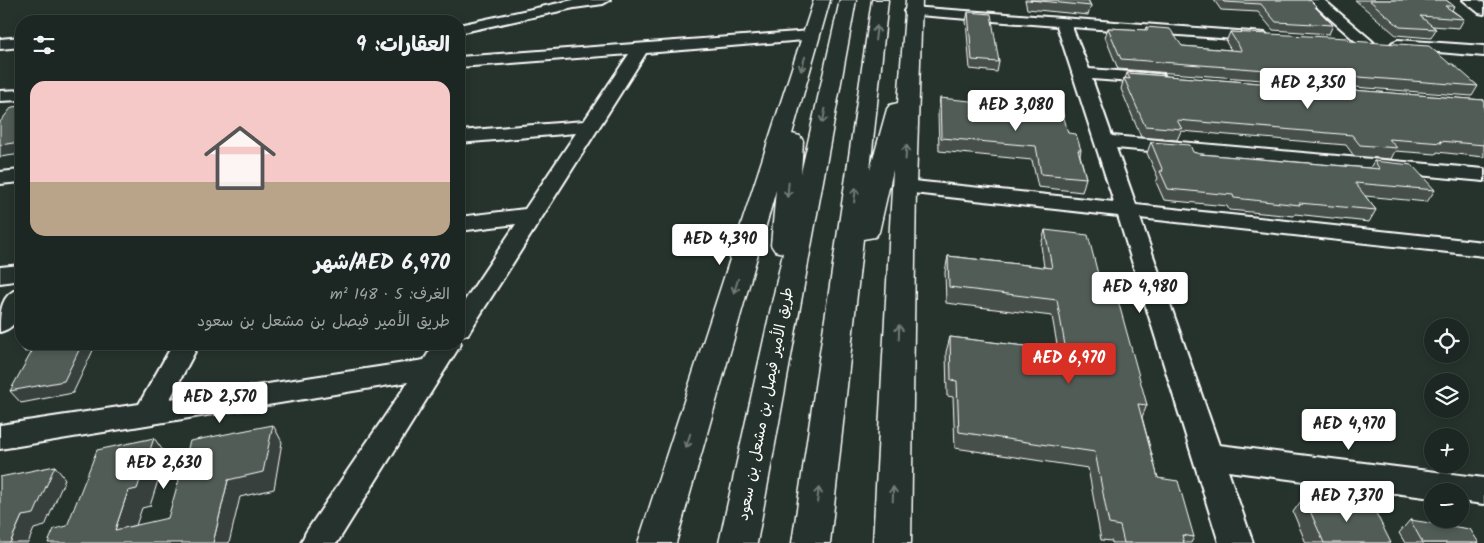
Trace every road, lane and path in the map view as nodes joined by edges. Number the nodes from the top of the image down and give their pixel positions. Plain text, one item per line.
1 (603, 0) edge
2 (822, 0) edge
3 (848, 0) edge
4 (880, 0) edge
5 (1316, 0) edge
6 (1470, 0) edge
7 (913, 8) edge
8 (1484, 10) edge
9 (1063, 22) junction
10 (465, 28) edge
11 (811, 36) junction
12 (1278, 37) edge
13 (1337, 41) edge
14 (15, 43) edge
15 (0, 44) edge
16 (912, 44) junction
17 (1376, 44) junction
18 (641, 48) junction
19 (1484, 51) edge
20 (465, 62) edge
21 (1082, 73) junction
22 (1170, 80) edge
23 (796, 89) junction
24 (590, 126) junction
25 (465, 136) edge
26 (1104, 141) junction
27 (1484, 175) edge
28 (15, 177) edge
29 (0, 178) edge
30 (904, 186) junction
31 (1127, 212) junction
32 (532, 215) junction
33 (465, 223) edge
34 (1484, 249) edge
35 (15, 274) edge
36 (0, 275) edge
37 (15, 304) edge
38 (465, 319) edge
39 (0, 323) edge
40 (836, 347) junction
41 (183, 350) edge
42 (444, 350) edge
43 (775, 360) junction
44 (432, 368) junction
45 (148, 413) junction
46 (0, 437) edge
47 (1208, 456) junction
48 (1484, 491) edge
49 (318, 543) edge
50 (657, 543) edge
51 (738, 543) edge
52 (811, 543) edge
53 (892, 543) edge
54 (1236, 543) edge

1 - 10 street
2 - 11 main road
3 -> 43 main road, طريق الأمير فيصل بن مشعل بن سعود
40 -> 4 main road
5 - 17 street
6 - 8 street
7 - 9 street
7 - 16 main road
9 - 12 street
9 - 21 street
11 - 18 street
11 -> 23 main road
13 - 17 street
14 - 15 street
30 -> 16 main road
16 - 40 main road
17 - 19 street
18 - 20 street
18 - 24 street
21 - 22 street
21 - 26 street
23 -> 43 main road
23 -> 50 main road
24 - 25 street
24 - 32 street
26 - 27 street
26 - 31 street
28 - 29 street
30 - 31 street
53 -> 30 main road
31 - 34 street
31 - 47 street
32 - 33 street
32 - 38 street
35 - 36 street
37 - 39 street
52 -> 40 main road
41 - 45 street
42 - 44 street
43 - 51 main road, طريق الأمير فيصل بن مشعل بن سعود
44 - 45 street
44 - 49 street
45 - 46 street
47 - 48 street
47 - 54 street

